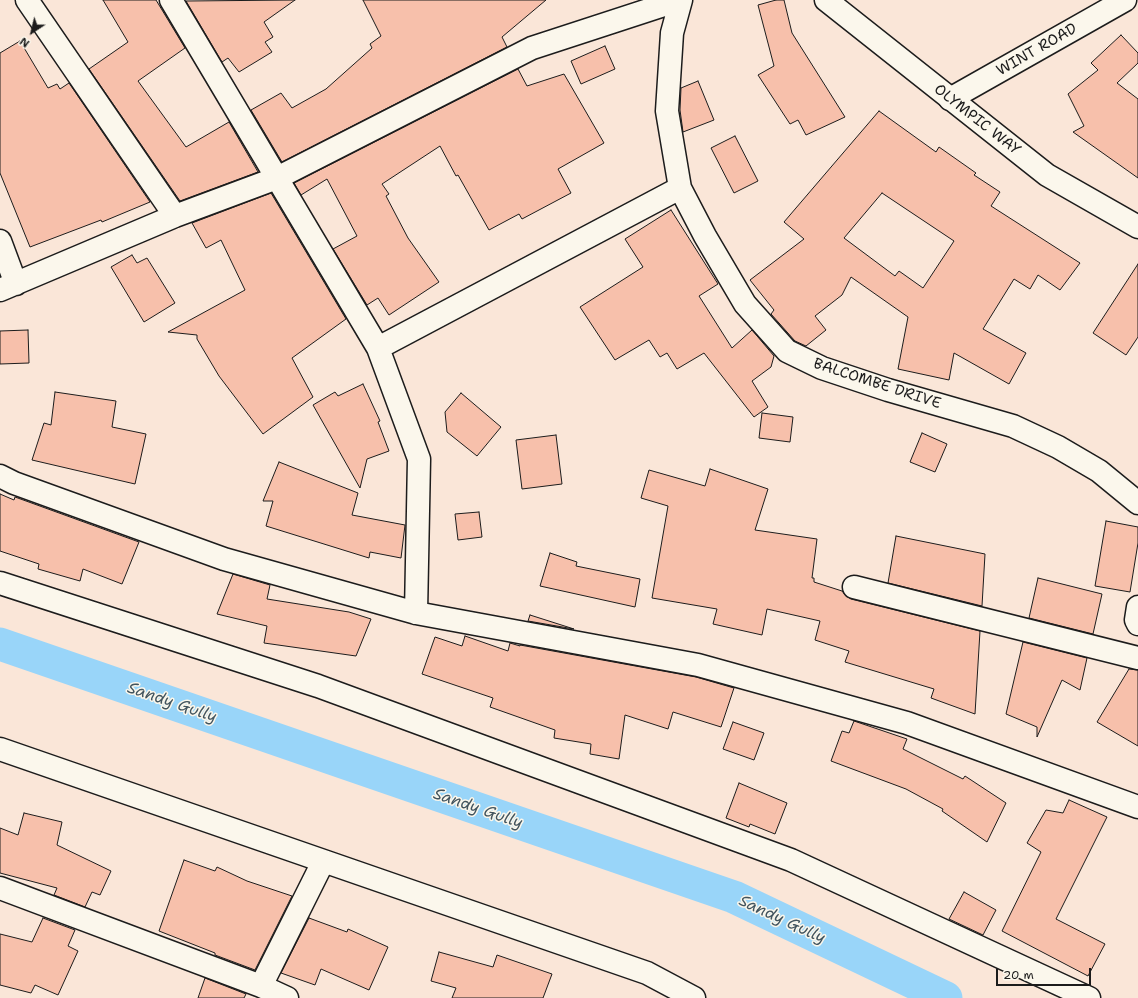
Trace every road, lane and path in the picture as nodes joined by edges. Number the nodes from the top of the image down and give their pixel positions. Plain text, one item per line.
1 (27, 0) edge
2 (171, 0) edge
3 (680, 0) edge
4 (826, 0) edge
5 (1125, 0) edge
6 (950, 99) junction
7 (277, 178) junction
8 (680, 188) junction
9 (175, 216) junction
10 (1138, 227) edge
11 (0, 241) edge
12 (8, 287) edge
13 (378, 348) junction
14 (0, 476) edge
15 (1138, 503) edge
16 (0, 583) edge
17 (854, 587) dead end
18 (1138, 607) edge
19 (416, 613) junction
20 (1138, 624) edge
21 (1138, 658) edge
22 (0, 748) edge
23 (1138, 807) edge
24 (323, 862) junction
25 (0, 888) edge
26 (261, 986) junction
27 (287, 998) edge
28 (694, 998) edge
29 (1089, 998) edge

1 - 9 street
2 - 7 street
3 - 7 street
3 - 8 street, BALCOMBE DRIVE
4 - 6 street, OLYMPIC WAY
5 - 6 street, WINT ROAD
6 - 10 street, OLYMPIC WAY
7 - 9 street
7 - 13 street
8 - 13 street
8 - 15 street, BALCOMBE DRIVE
9 - 12 street
11 - 12 street
13 - 19 street
14 - 19 street
16 - 29 street
17 - 21 street
18 - 20 street
19 - 23 street
22 - 24 street
24 - 26 street
24 - 28 street
25 - 26 street
26 - 27 street

